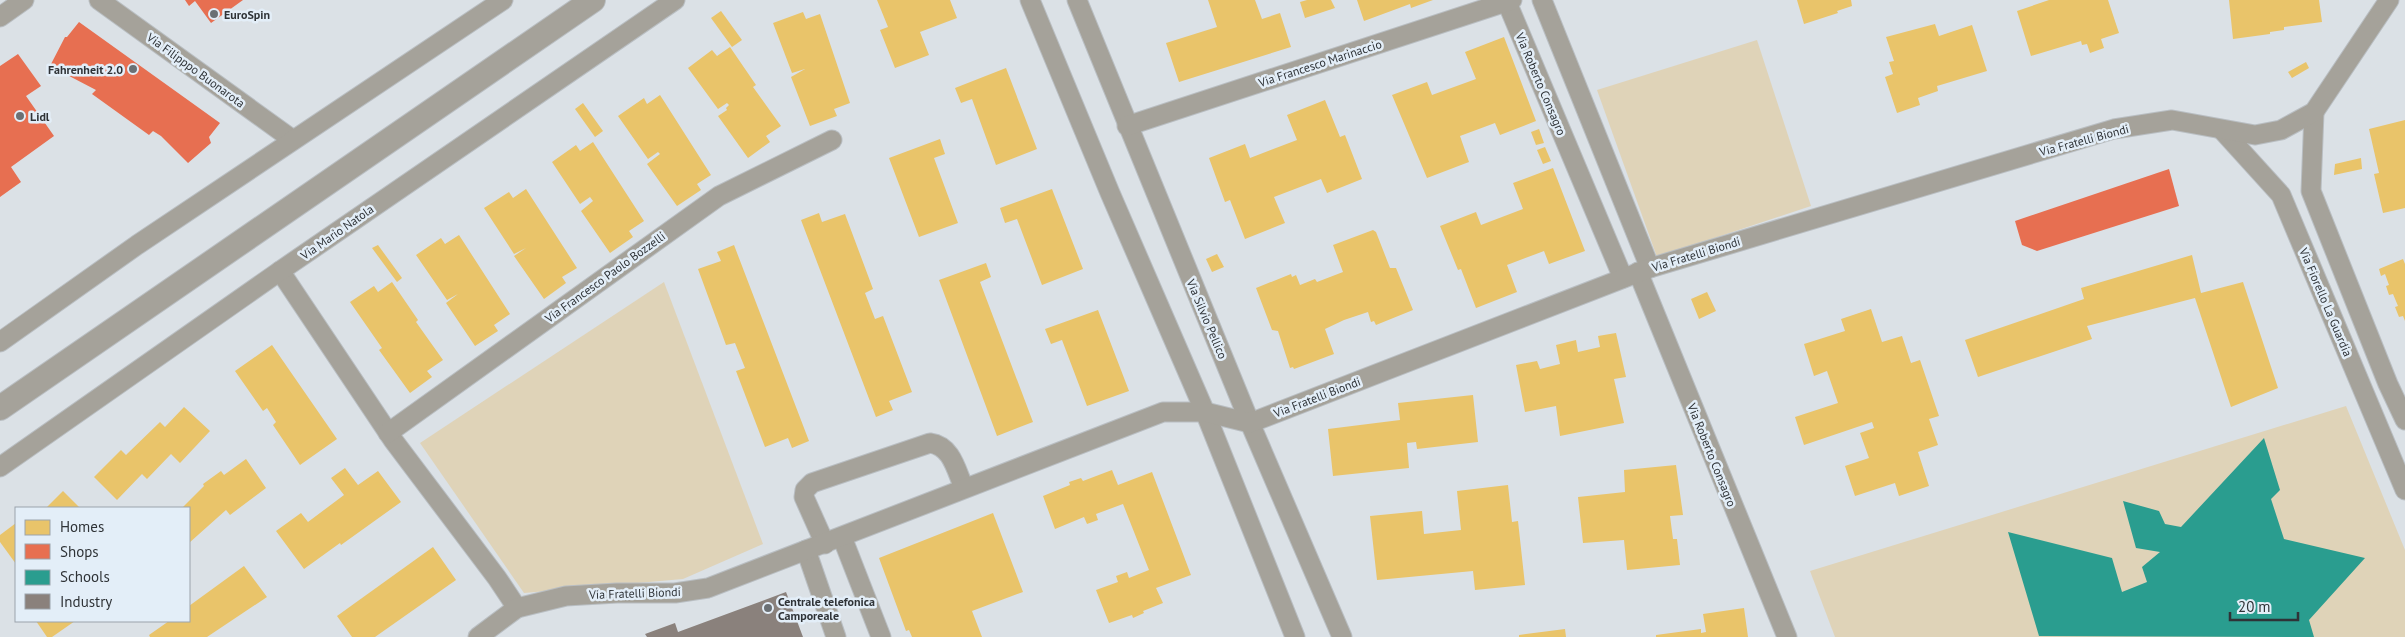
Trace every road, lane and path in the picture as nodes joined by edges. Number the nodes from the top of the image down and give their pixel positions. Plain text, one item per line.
1 (24, 0) edge
2 (99, 0) edge
3 (503, 0) edge
4 (593, 0) edge
5 (675, 0) edge
6 (1030, 0) edge
7 (1077, 0) edge
8 (1508, 0) edge
9 (1542, 0) edge
10 (2389, 0) edge
11 (0, 17) edge
12 (2314, 112) junction
13 (1128, 126) junction
14 (2222, 130) junction
15 (293, 140) junction
16 (832, 140) dead end
17 (2311, 191) junction
18 (2281, 195) junction
19 (280, 271) junction
20 (1637, 273) junction
21 (0, 342) edge
22 (0, 408) edge
23 (1205, 412) junction
24 (2405, 420) edge
25 (1250, 423) junction
26 (388, 433) junction
27 (0, 468) edge
28 (964, 488) junction
29 (2405, 490) edge
30 (842, 537) junction
31 (825, 544) junction
32 (806, 550) junction
33 (517, 608) junction
34 (478, 637) edge
35 (836, 637) edge
36 (881, 637) edge
37 (1295, 637) edge
38 (1342, 637) edge
39 (1787, 637) edge

1 - 11 street
2 - 15 street, Via Filipppo Buonarota
3 - 15 street
4 - 22 street
5 - 19 street, Via Mario Natola
6 - 23 street
7 - 13 street, Via Silvio Pellico
8 - 13 street, Via Francesco Marinaccio
8 - 20 street, Via Roberto Consagro
9 - 20 street, Via Roberto Consagro
10 - 12 street, Via Fratelli Biondi
12 - 14 street, Via Fratelli Biondi
12 - 17 street
13 - 25 street, Via Silvio Pellico
14 - 18 street, Via Fiorello La Guardia
14 - 20 street, Via Fratelli Biondi
15 - 21 street
16 - 26 street, Via Francesco Paolo Bozzelli
17 - 18 street
17 - 24 street
18 - 29 street, Via Fiorello La Guardia
19 - 26 street
19 - 27 street, Via Mario Natola
20 - 25 street, Via Fratelli Biondi
20 - 39 street, Via Roberto Consagro
23 - 25 street, Via Fratelli Biondi
23 - 28 street, Via Fratelli Biondi
23 - 37 street
25 - 38 street, Via Silvio Pellico
26 - 33 street
28 - 30 street, Via Fratelli Biondi
28 - 31 street
30 - 31 street, Via Fratelli Biondi
30 - 36 street
31 - 32 street, Via Fratelli Biondi
32 - 33 street, Via Fratelli Biondi
32 - 35 street
33 - 34 street, Via Fratelli Biondi

